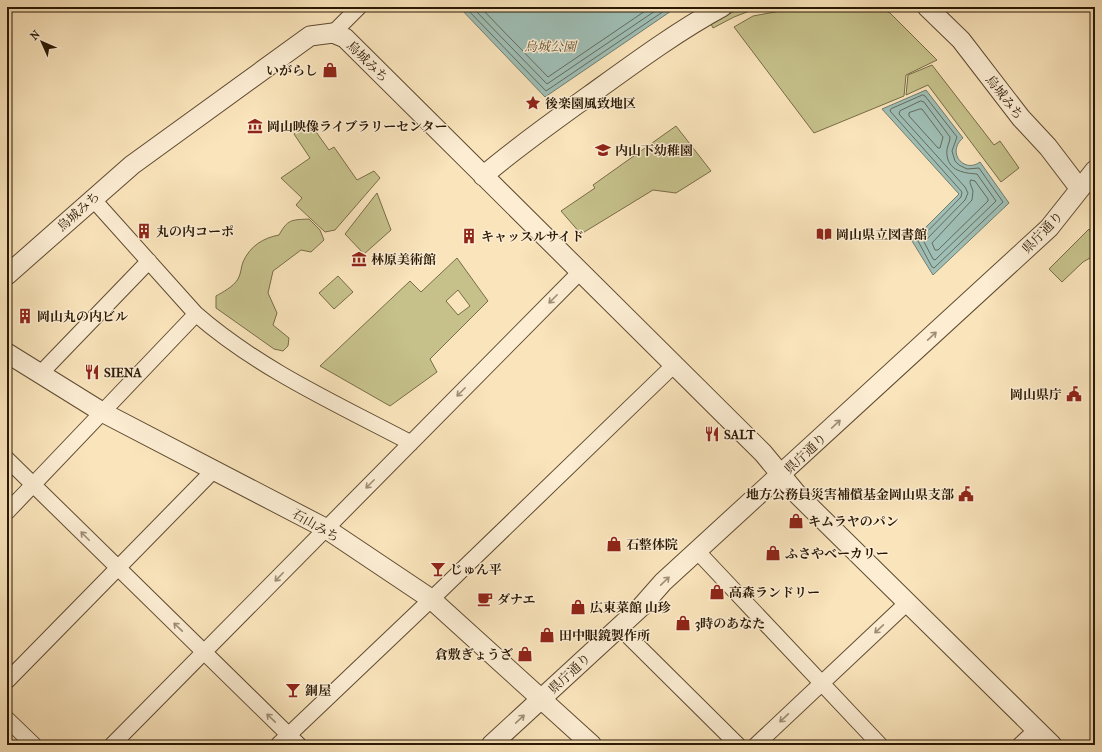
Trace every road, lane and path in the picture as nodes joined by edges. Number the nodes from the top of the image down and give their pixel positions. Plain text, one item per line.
1 (360, 7) edge
2 (722, 7) edge
3 (927, 7) edge
4 (333, 33) junction
5 (1095, 170) edge
6 (483, 176) junction
7 (1080, 189) junction
8 (92, 198) junction
9 (149, 261) junction
10 (580, 272) junction
11 (7, 275) edge
12 (196, 314) junction
13 (7, 353) edge
14 (674, 365) junction
15 (40, 374) junction
16 (102, 412) junction
17 (411, 443) junction
18 (7, 459) edge
19 (214, 470) junction
20 (781, 475) junction
21 (33, 485) junction
22 (7, 512) edge
23 (325, 528) junction
24 (697, 551) junction
25 (118, 569) junction
26 (431, 599) junction
27 (908, 602) junction
28 (619, 627) junction
29 (204, 653) junction
30 (7, 681) edge
31 (822, 683) junction
32 (541, 699) junction
33 (7, 718) edge
34 (1036, 730) junction
35 (288, 742) edge
36 (34, 745) edge
37 (112, 745) edge
38 (491, 745) edge
39 (592, 745) edge
40 (738, 745) edge
41 (756, 745) edge
42 (880, 745) edge
43 (1020, 745) edge
44 (1052, 745) edge

1 - 4 street
2 - 6 street
3 - 7 street, 烏城みち
4 - 6 street, 烏城みち
4 - 8 street, 烏城みち
5 - 7 street, 県庁通り
6 - 10 street, 烏城みち
20 -> 7 street, 県庁通り
8 - 9 street
8 - 11 street, 烏城みち
9 - 12 street
9 - 15 street
10 - 14 street, 烏城みち
10 -> 17 street
12 - 16 street
12 - 17 street
13 - 15 street, 石山みち
14 - 20 street, 烏城みち
14 - 26 street
15 - 16 street, 石山みち
16 - 19 street, 石山みち
16 - 21 street
17 -> 23 street
18 - 21 street
19 - 23 street, 石山みち
19 - 25 street
20 - 24 street, 県庁通り
20 - 27 street, 烏城みち
21 - 22 street
25 -> 21 street
23 - 26 street, 石山みち
23 -> 29 street
28 -> 24 street, 県庁通り
24 - 31 street
29 -> 25 street
25 - 30 street
26 - 32 street, 石山みち
26 - 35 street
27 -> 31 street
27 - 34 street, 烏城みち
28 - 32 street, 県庁通り
28 - 40 street
35 -> 29 street
29 - 37 street
31 -> 41 street
31 - 42 street
38 -> 32 street, 県庁通り
32 - 39 street, 石山みち
33 - 36 street
34 - 43 street
34 - 44 street, 烏城みち

